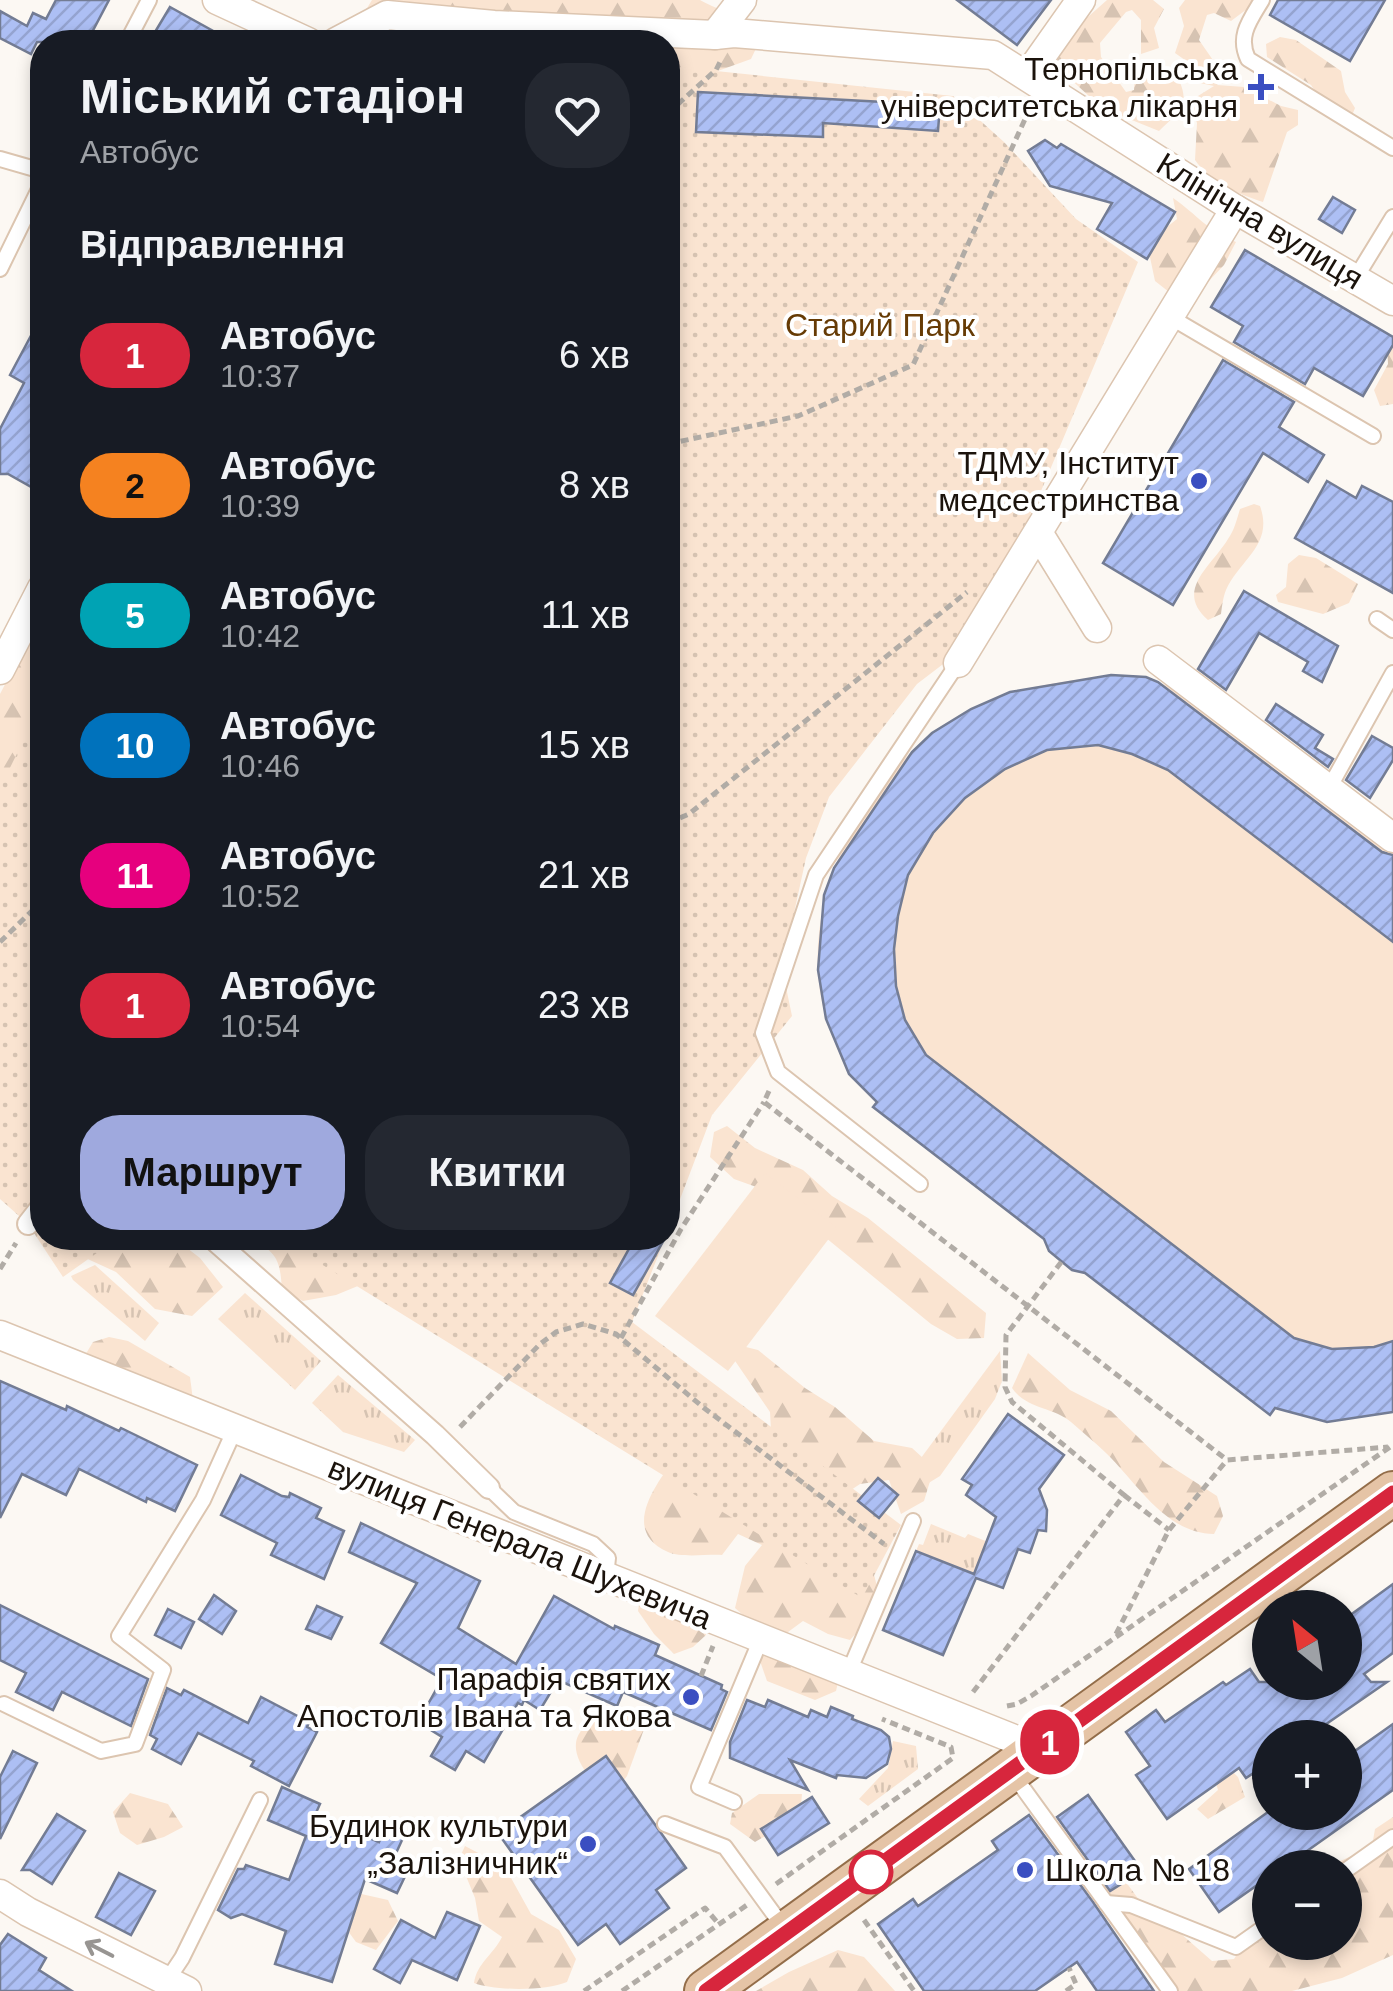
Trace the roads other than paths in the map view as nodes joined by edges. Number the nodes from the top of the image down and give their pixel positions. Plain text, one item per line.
1 (148, 0) edge
2 (217, 0) edge
3 (742, 0) edge
4 (1081, 0) edge
5 (1262, 0) edge
6 (392, 8) edge
7 (133, 30) edge
8 (282, 30) edge
9 (356, 30) edge
10 (622, 30) edge
11 (680, 32) edge
12 (725, 34) junction
13 (1034, 80) junction
14 (1393, 148) edge
15 (0, 159) edge
16 (30, 168) edge
17 (30, 207) edge
18 (1235, 209) junction
19 (1393, 217) edge
20 (0, 270) edge
21 (1355, 279) junction
22 (1393, 301) edge
23 (1170, 316) junction
24 (1372, 436) dead end
25 (1039, 534) junction
26 (30, 611) edge
27 (1378, 619) dead end
28 (1096, 628) dead end
29 (1393, 630) edge
30 (1158, 660) dead end
31 (958, 663) joint
32 (0, 670) edge
33 (1393, 673) edge
34 (1328, 790) junction
35 (1393, 838) edge
36 (920, 1184) dead end
37 (30, 1221) edge
38 (28, 1224) road end
39 (226, 1250) edge
40 (0, 1335) edge
41 (235, 1429) junction
42 (489, 1488) joint
43 (1393, 1493) edge
44 (913, 1521) dead end
45 (606, 1577) junction
46 (761, 1639) junction
47 (848, 1674) junction
48 (4, 1704) dead end
49 (1030, 1742) junction
50 (260, 1800) dead end
51 (734, 1802) dead end
52 (665, 1824) dead end
53 (1393, 1837) edge
54 (1362, 1859) edge
55 (0, 1894) edge
56 (1106, 1903) junction
57 (787, 1932) junction
58 (1252, 1936) edge
59 (176, 1987) edge
60 (706, 1991) edge
61 (1170, 1991) edge

1 - 7 lane
2 - 8 street
3 - 12 street
4 - 13 street
5 - 14 lane
6 - 9 street
6 - 10 street, Клінічна вулиця
11 - 12 street, Клінічна вулиця
12 - 13 street, Клінічна вулиця
13 - 18 street, Клінічна вулиця
15 - 16 lane
17 - 20 lane
18 - 21 street, Клінічна вулиця
18 - 23 street
19 - 21 lane
21 - 22 street, Клінічна вулиця
23 - 24 lane
23 - 25 street
25 - 28 street
25 - 31 street
26 - 32 street
27 - 29 lane
30 - 34 street
31 - 36 lane
33 - 34 lane
34 - 35 street
37 - 38 street
39 - 42 street
40 - 41 street, вулиця Генерала Шухевича
41 - 45 street, вулиця Генерала Шухевича
41 - 48 lane
42 - 45 lane
43 - 49 main road
44 - 47 lane
45 - 46 street, вулиця Генерала Шухевича
46 - 47 street, вулиця Генерала Шухевича
46 - 51 lane
47 - 49 street, вулиця Генерала Шухевича
49 - 56 lane
49 - 57 main road
50 - 59 lane
52 - 57 lane
53 - 54 lane
59 -> 55 street
56 - 58 lane
56 - 61 lane
57 - 60 main road

